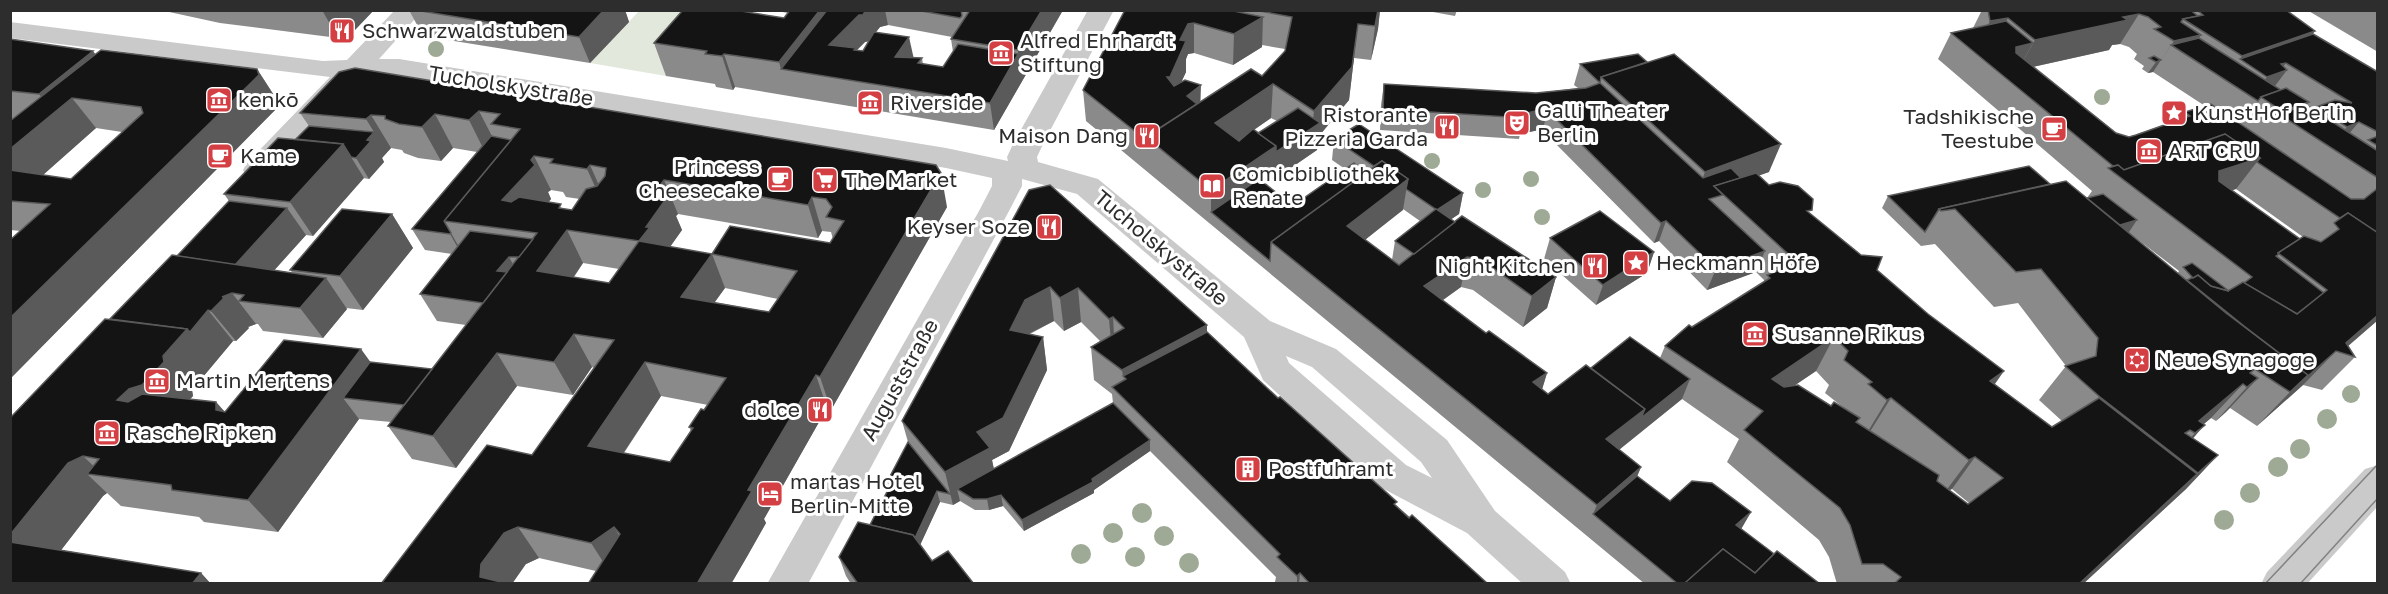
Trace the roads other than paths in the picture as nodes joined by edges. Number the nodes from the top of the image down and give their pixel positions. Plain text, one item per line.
1 (410, 10) edge
2 (1101, 10) edge
3 (10, 30) edge
4 (355, 68) junction
5 (1016, 170) junction
6 (239, 191) edge
7 (2378, 480) edge
8 (787, 584) edge
9 (1551, 584) edge
10 (2281, 584) edge

1 - 4 street
2 - 5 street, Auguststraße
3 - 4 street, Tucholskystraße
4 - 5 street, Tucholskystraße
4 - 6 street
5 - 8 street, Auguststraße
5 - 9 street, Tucholskystraße
7 - 10 street

